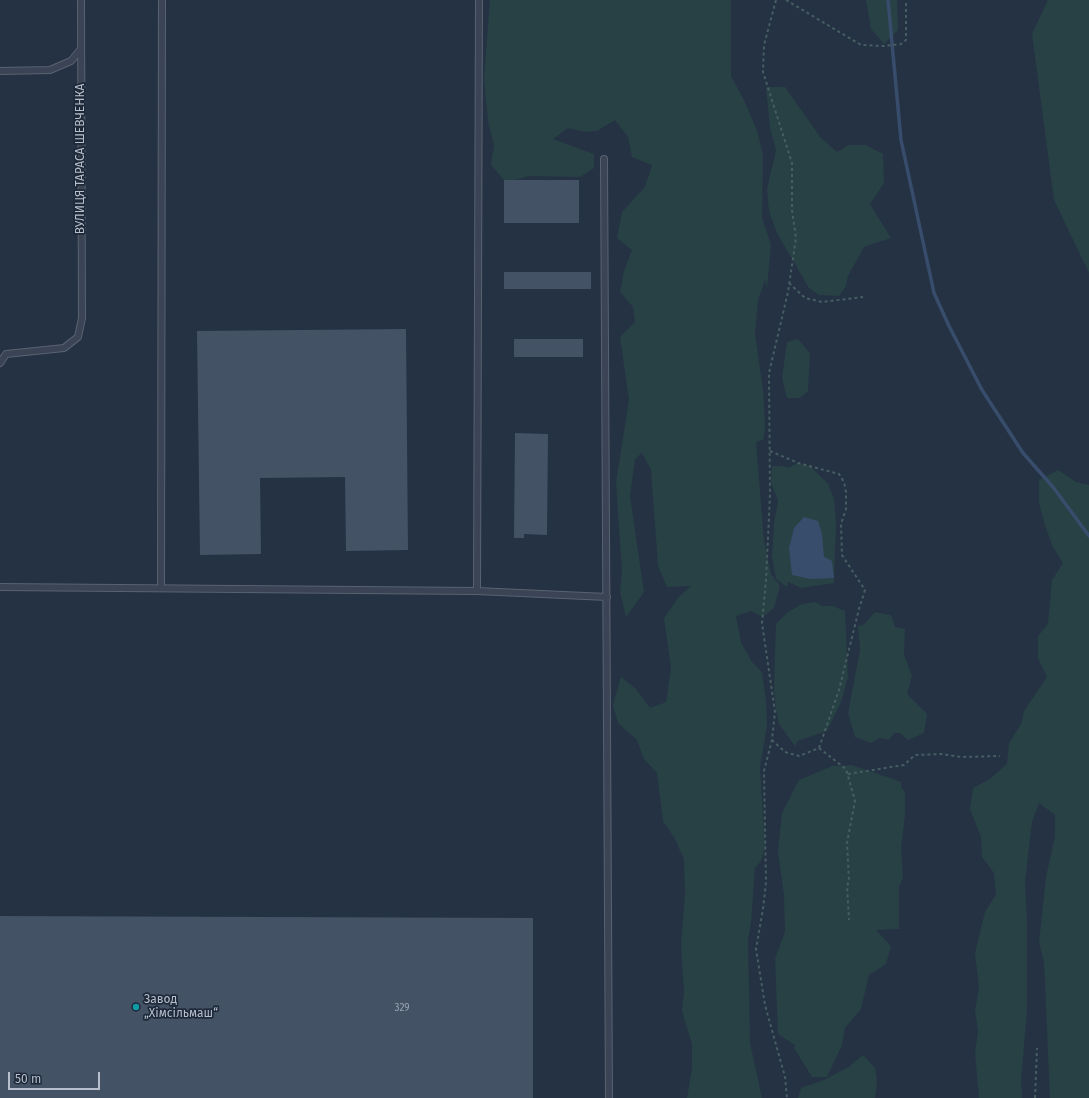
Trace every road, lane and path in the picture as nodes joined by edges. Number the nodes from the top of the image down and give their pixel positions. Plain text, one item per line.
1 (81, 0) edge
2 (162, 0) edge
3 (479, 0) edge
4 (776, 0) edge
5 (786, 0) edge
6 (906, 0) edge
7 (81, 49) junction
8 (0, 71) edge
9 (604, 159) dead end
10 (789, 283) junction
11 (863, 296) dead end
12 (0, 364) edge
13 (770, 452) junction
14 (0, 587) edge
15 (161, 587) junction
16 (477, 591) junction
17 (607, 597) junction
18 (772, 740) junction
19 (819, 748) junction
20 (1000, 756) dead end
21 (848, 774) junction
22 (850, 920) dead end
23 (1036, 1048) dead end
24 (609, 1098) edge
25 (787, 1098) edge
26 (1035, 1098) edge

1 - 7 lane, ВУЛИЦЯ ТАРАСА ШЕВЧЕНКА
2 - 15 lane
3 - 16 lane
4 - 10 path
5 - 6 path
7 - 8 lane
7 - 12 lane, ВУЛИЦЯ ТАРАСА ШЕВЧЕНКА
9 - 17 lane
10 - 11 path
10 - 13 path
13 - 18 path
13 - 19 path
14 - 15 lane
15 - 16 lane
16 - 17 lane
17 - 24 lane
18 - 19 path
18 - 25 path
19 - 21 path
20 - 21 path
21 - 22 path
23 - 26 path

